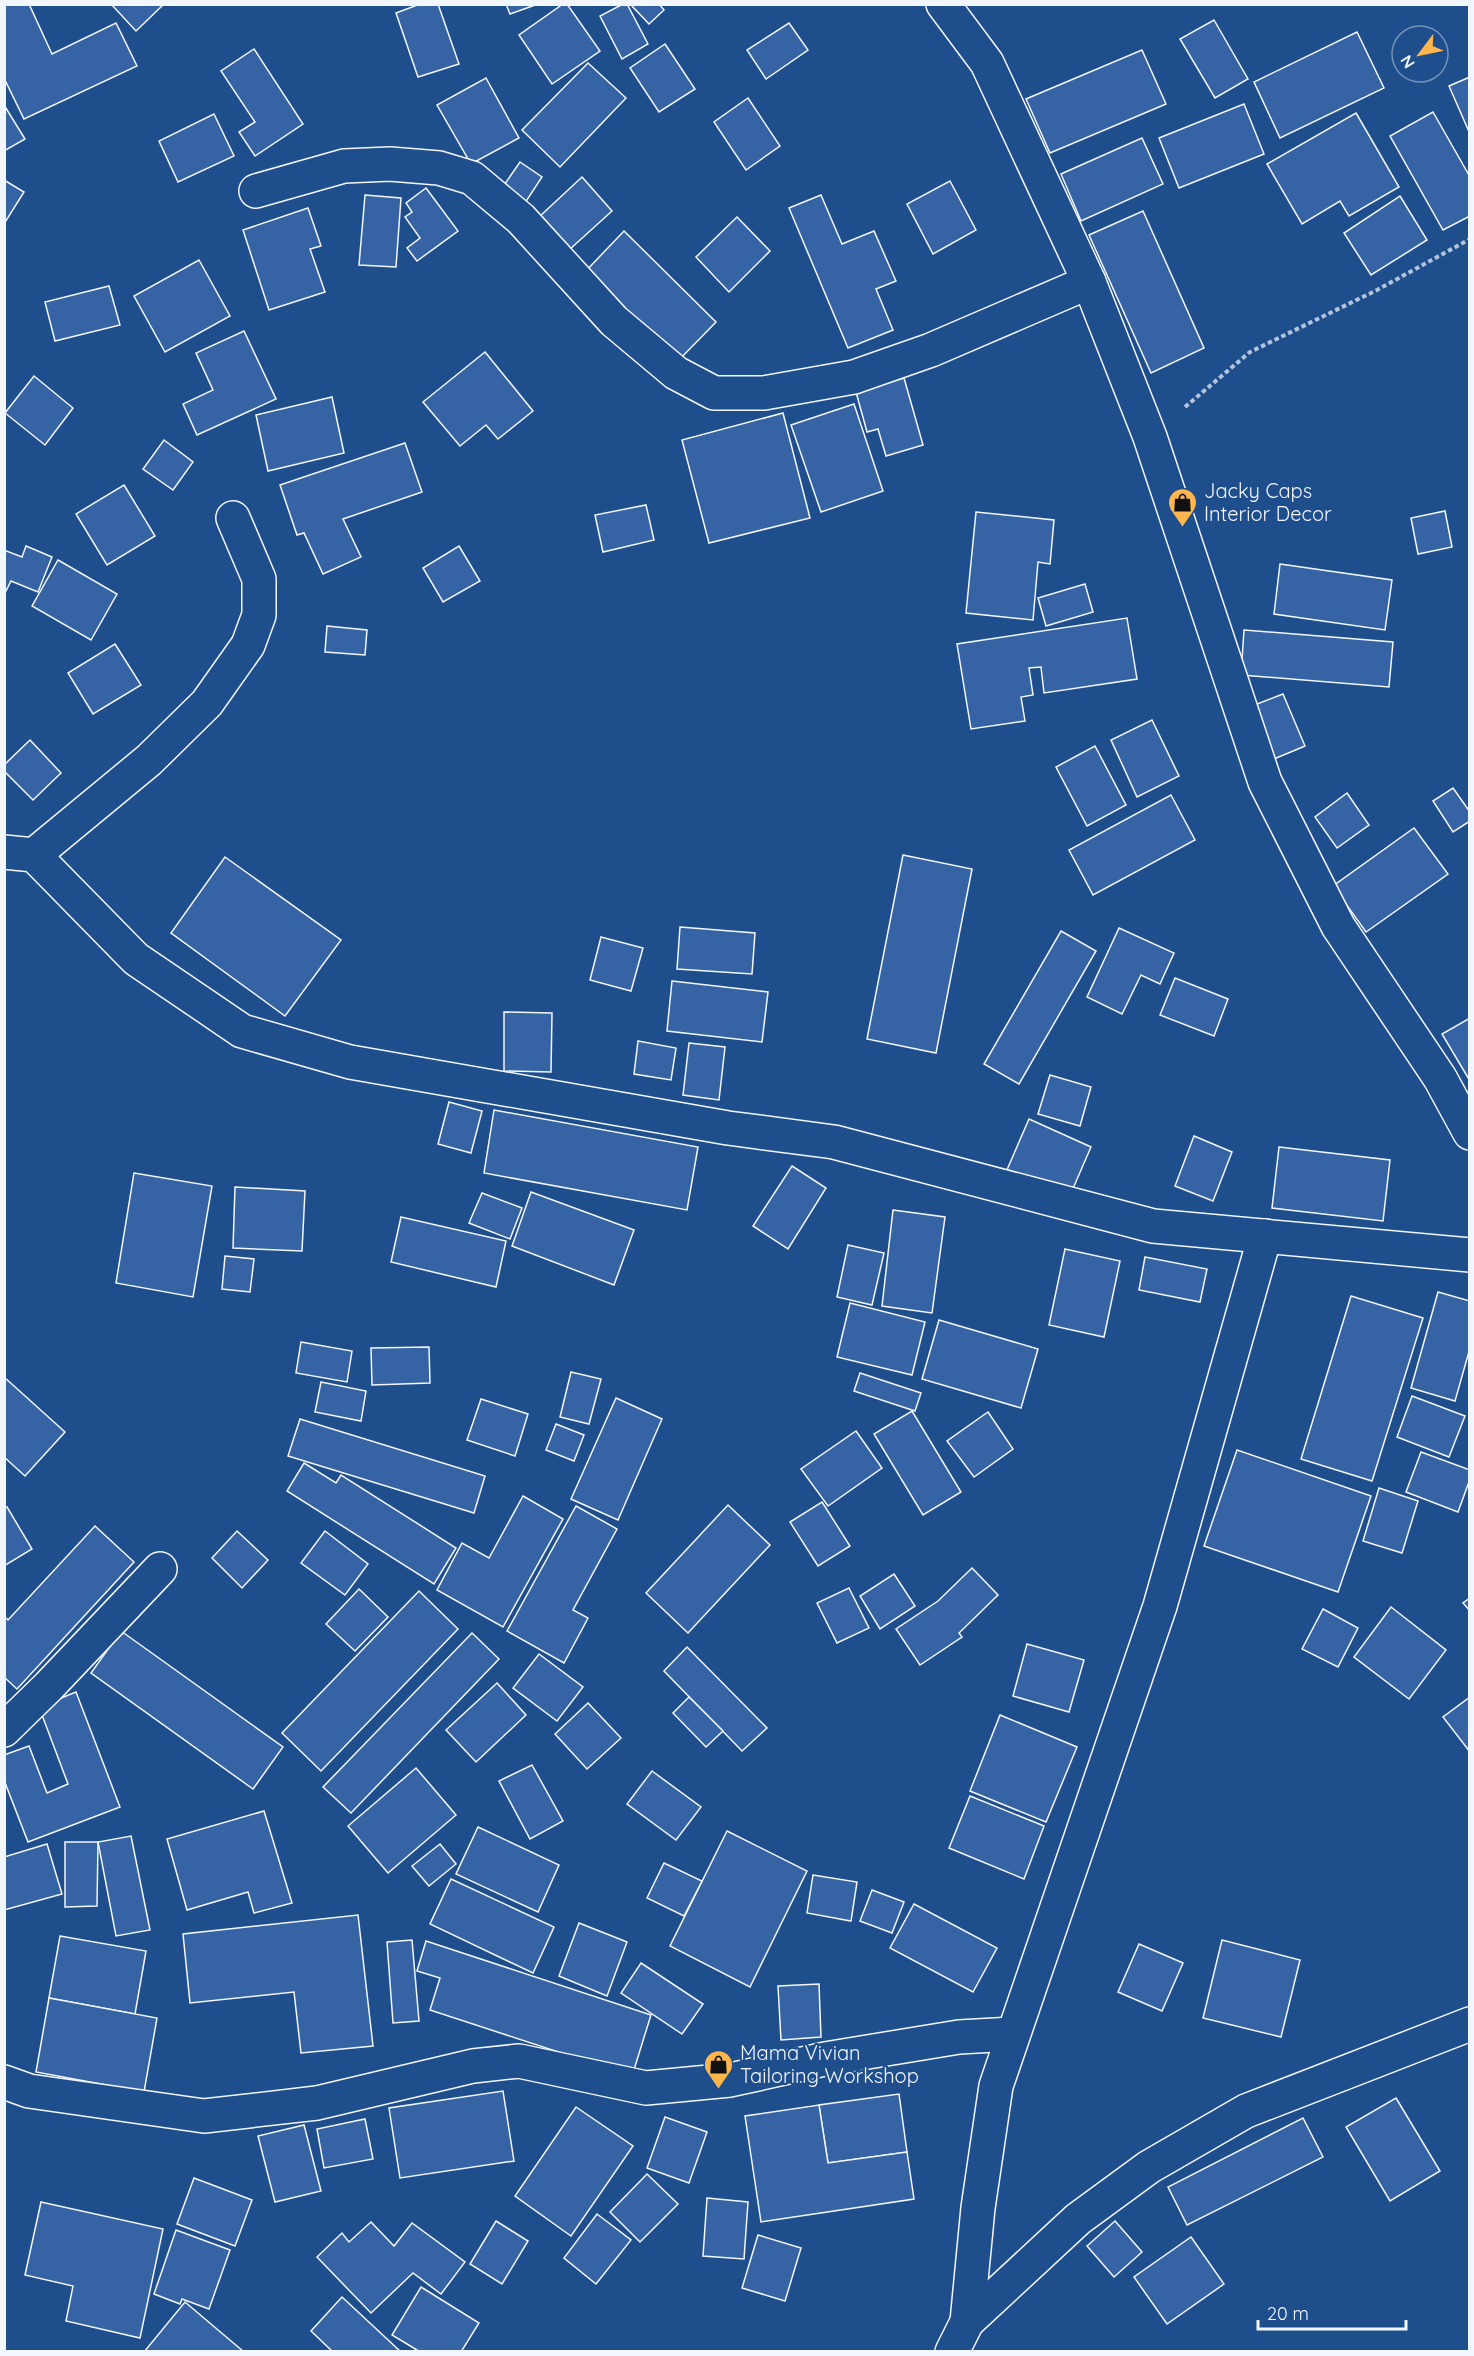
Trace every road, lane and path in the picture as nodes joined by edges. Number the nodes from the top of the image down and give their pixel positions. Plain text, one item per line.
1 (943, 4) edge
2 (256, 191) dead end
3 (1470, 239) edge
4 (1089, 282) junction
5 (1150, 437) junction
6 (233, 518) dead end
7 (19, 853) edge
8 (1470, 1133) edge
9 (1264, 1236) junction
10 (1470, 1255) edge
11 (160, 1569) dead end
12 (4, 1730) edge
13 (1470, 2024) edge
14 (1013, 2034) junction
15 (4, 2082) edge
16 (967, 2322) junction
17 (952, 2352) edge

1 - 4 street
2 - 4 street
3 - 5 path
4 - 5 street
5 - 8 street
6 - 7 street
7 - 9 street
9 - 10 street
9 - 14 street
11 - 12 street
13 - 16 street
14 - 15 street
14 - 16 street
16 - 17 street

